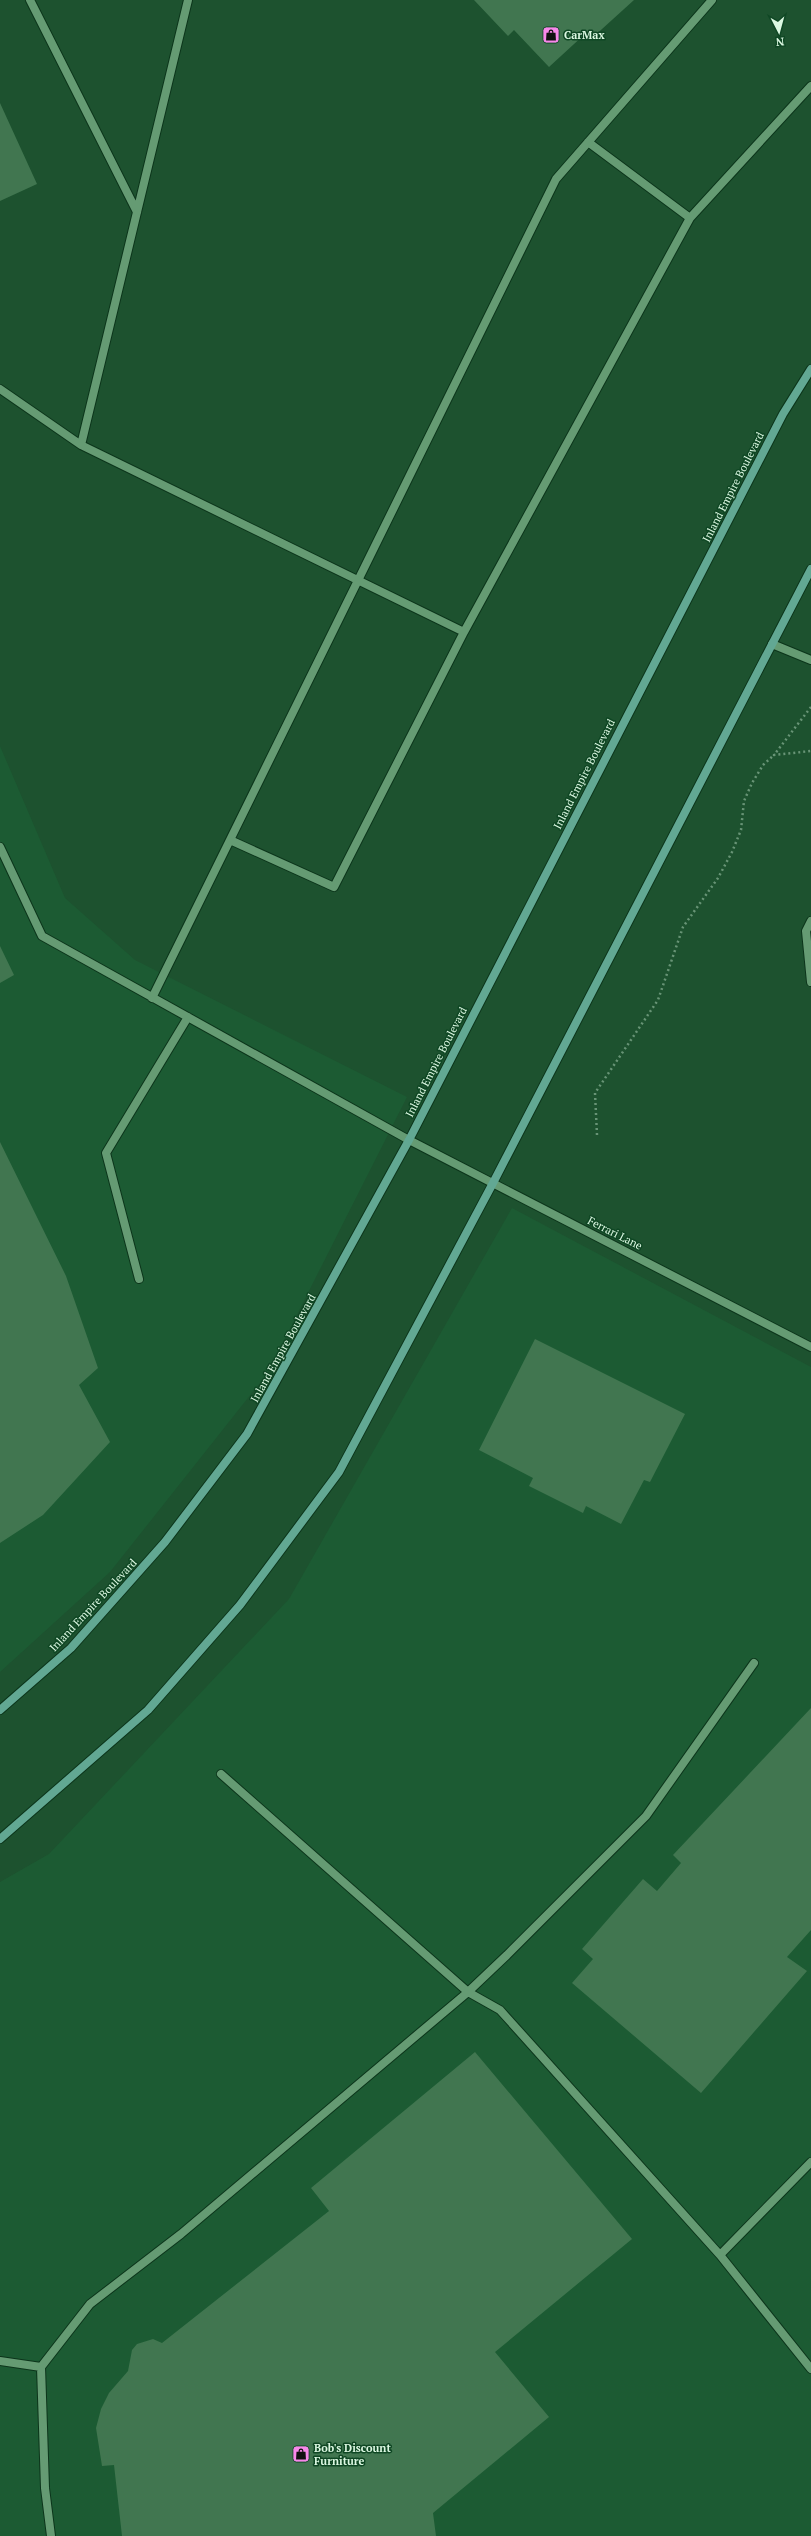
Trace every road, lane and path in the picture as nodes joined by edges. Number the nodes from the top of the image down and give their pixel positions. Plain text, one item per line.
1 (30, 0) edge
2 (188, 0) edge
3 (712, 0) edge
4 (811, 86) edge
5 (588, 142) junction
6 (137, 212) junction
7 (690, 218) junction
8 (811, 369) edge
9 (0, 389) edge
10 (81, 445) junction
11 (811, 569) edge
12 (360, 581) junction
13 (464, 632) junction
14 (772, 644) junction
15 (811, 660) edge
16 (811, 706) edge
17 (811, 751) edge
18 (774, 755) junction
19 (230, 840) junction
20 (0, 847) edge
21 (811, 921) edge
22 (811, 982) edge
23 (152, 998) junction
24 (188, 1017) junction
25 (597, 1135) dead end
26 (409, 1140) junction
27 (493, 1183) junction
28 (139, 1279) dead end
29 (811, 1347) edge
30 (754, 1663) dead end
31 (0, 1710) edge
32 (221, 1774) dead end
33 (0, 1839) edge
34 (468, 1992) junction
35 (811, 2162) edge
36 (720, 2255) junction
37 (0, 2361) edge
38 (41, 2366) junction
39 (811, 2369) edge
40 (51, 2536) edge

1 - 6 street
2 - 6 street
3 - 5 street
4 - 7 street
5 - 7 street
5 - 12 street
6 - 10 street
7 - 13 street
8 - 26 main road, Inland Empire Boulevard
9 - 10 street
10 - 12 street
11 - 14 main road
12 - 13 street
12 - 19 street
13 - 19 street
14 - 15 street
14 - 27 main road
16 - 18 path
17 - 18 path
18 - 25 path
19 - 23 street
20 - 23 street, Ferrari Lane
21 - 22 street
23 - 24 street, Ferrari Lane
24 - 26 street, Ferrari Lane
24 - 28 street
26 - 27 street, Ferrari Lane
26 - 31 main road, Inland Empire Boulevard
27 - 29 street, Ferrari Lane
27 - 33 main road
30 - 34 street
32 - 34 street
34 - 36 street
34 - 38 street
35 - 36 street
36 - 39 street
37 - 38 street
38 - 40 street

